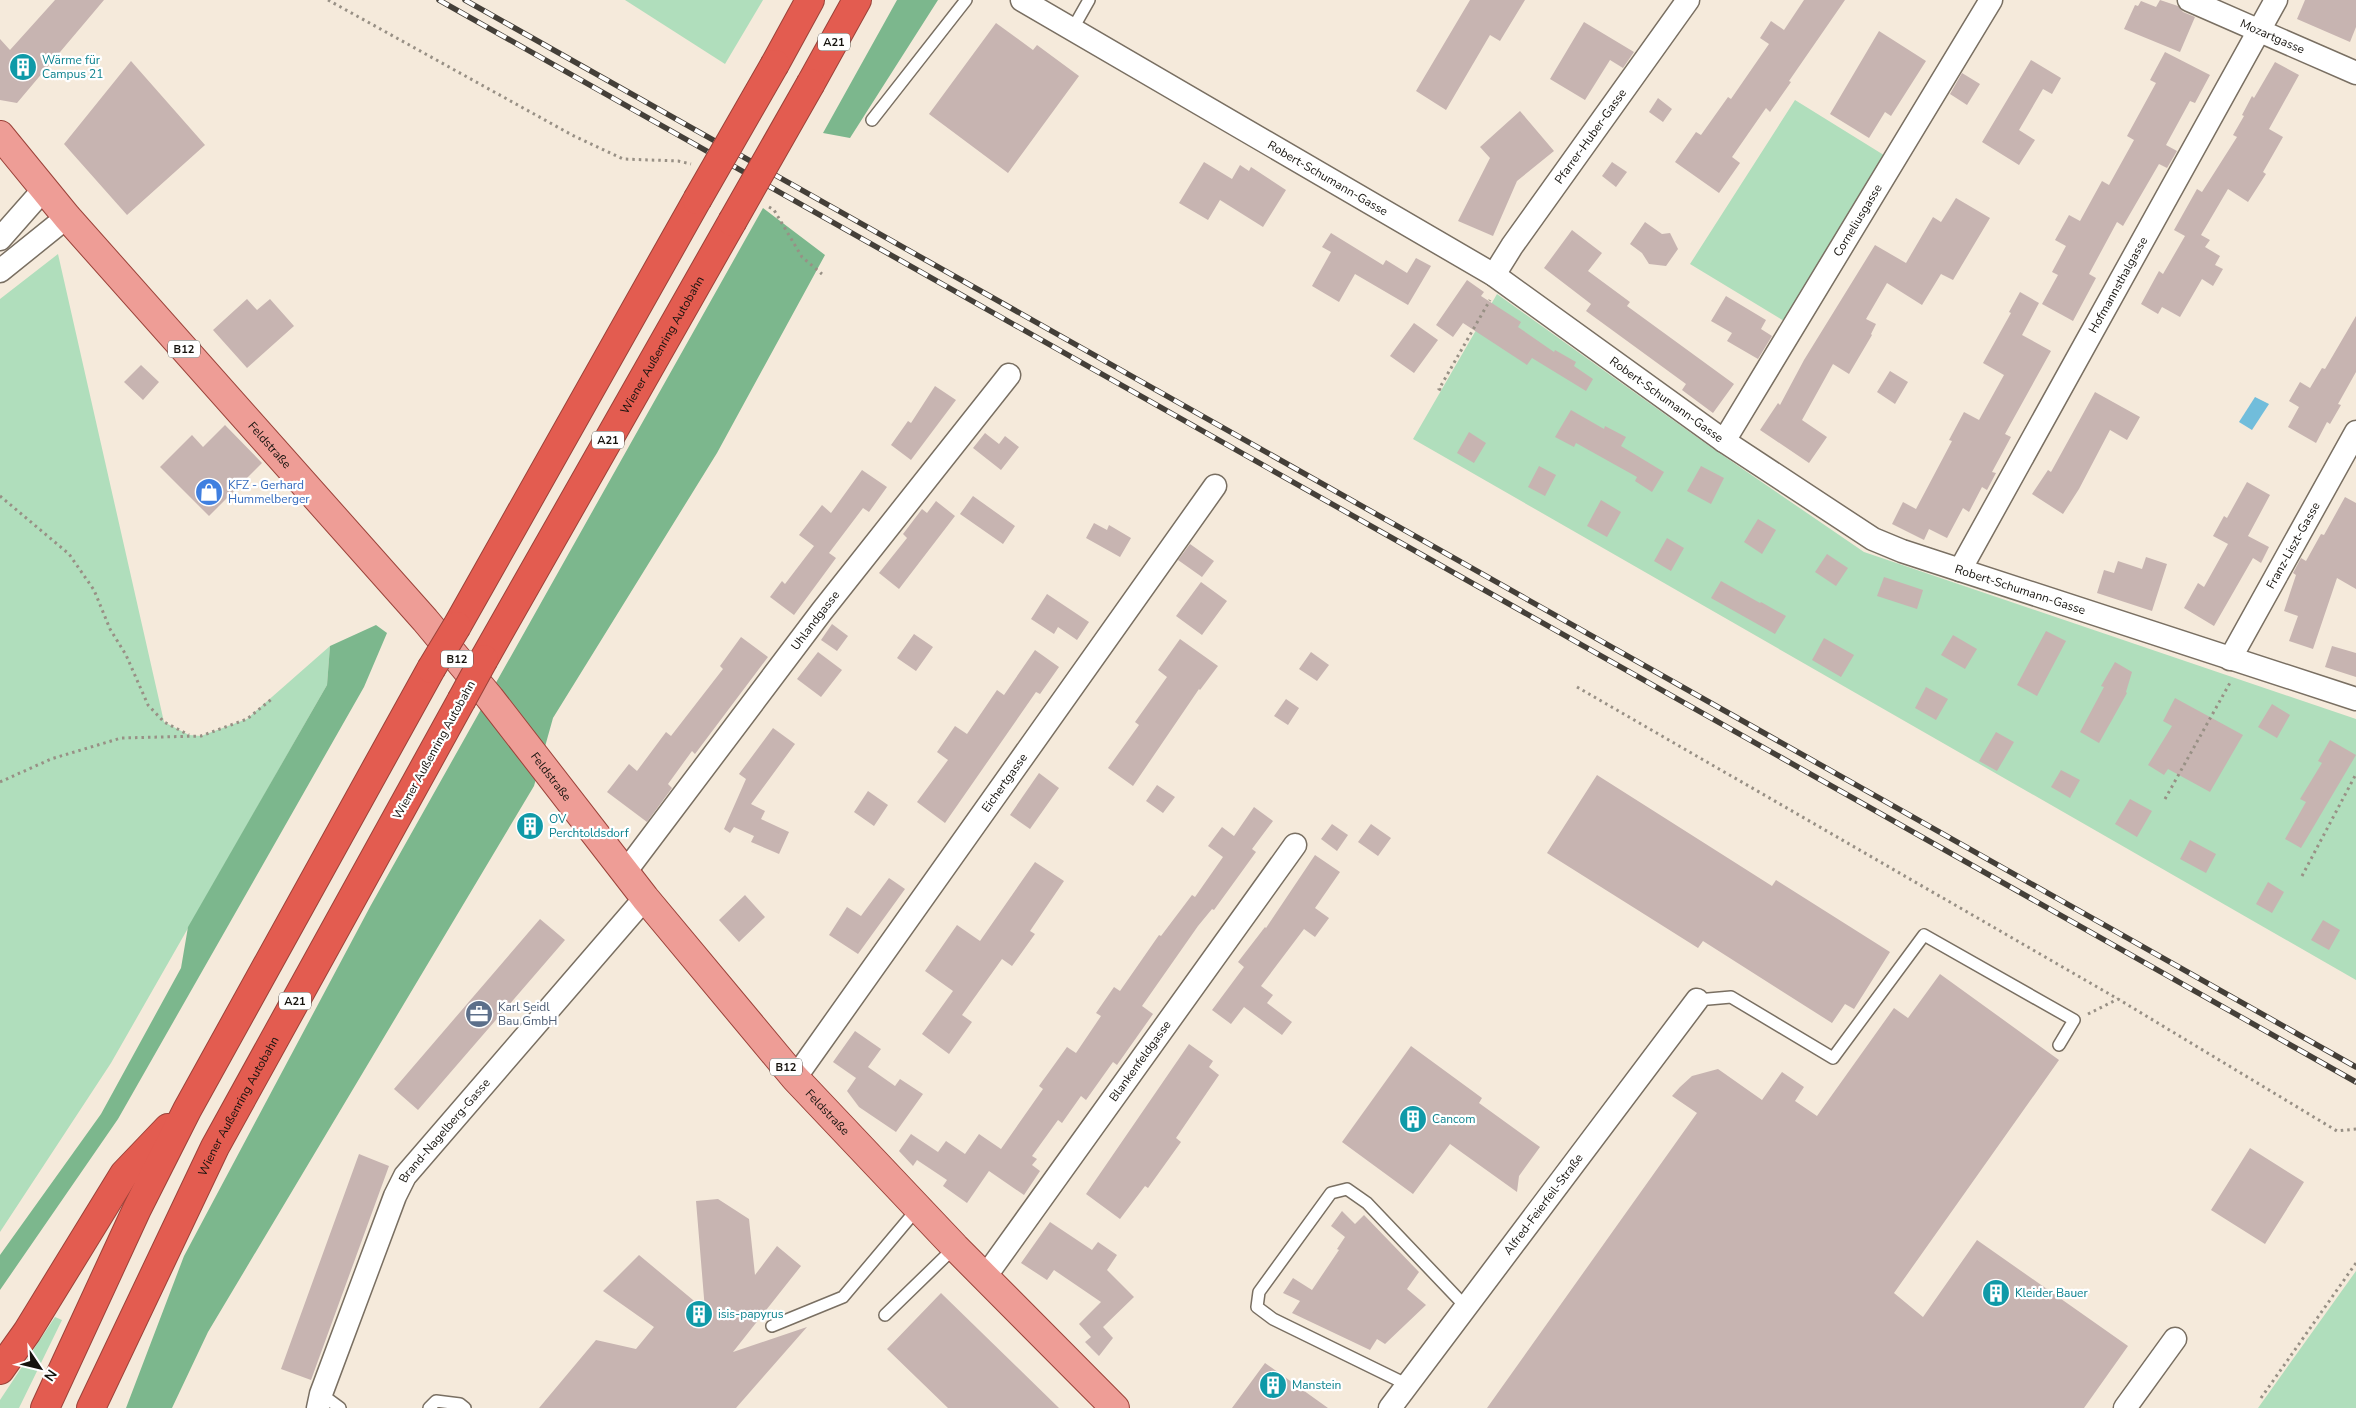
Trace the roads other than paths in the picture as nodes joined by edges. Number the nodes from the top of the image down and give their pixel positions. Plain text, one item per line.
1 (810, 0) edge
2 (857, 0) edge
3 (966, 0) edge
4 (1022, 0) edge
5 (1088, 0) edge
6 (1688, 0) edge
7 (1991, 0) edge
8 (2189, 0) edge
9 (2276, 0) edge
10 (1072, 30) junction
11 (2259, 31) junction
12 (2356, 73) edge
13 (872, 120) dead end
14 (0, 135) edge
15 (44, 189) junction
16 (67, 217) junction
17 (0, 239) edge
18 (0, 272) edge
19 (1494, 275) junction
20 (1009, 375) dead end
21 (2356, 432) edge
22 (1724, 441) junction
23 (1214, 486) dead end
24 (1960, 570) junction
25 (2236, 661) junction
26 (2356, 699) edge
27 (1295, 845) dead end
28 (626, 871) junction
29 (644, 898) junction
30 (1697, 1000) joint
31 (2059, 1045) dead end
32 (795, 1078) junction
33 (187, 1110) junction
34 (918, 1208) junction
35 (955, 1247) junction
36 (985, 1276) junction
37 (138, 1306) junction
38 (1466, 1307) junction
39 (885, 1315) dead end
40 (772, 1326) dead end
41 (2175, 1339) dead end
42 (0, 1370) edge
43 (1408, 1385) junction
44 (319, 1401) edge
45 (45, 1408) edge
46 (91, 1408) edge
47 (110, 1408) edge
48 (340, 1408) edge
49 (429, 1408) edge
50 (465, 1408) edge
51 (1115, 1408) edge
52 (1390, 1408) edge
53 (2126, 1408) edge

1 - 33 highway, bridge
2 - 37 highway, Wiener Außenring Autobahn / A21, bridge
3 - 13 lane
4 - 10 street, Robert-Schumann-Gasse
5 - 10 lane
6 - 19 street, Pfarrer-Huber-Gasse
7 - 22 street, Corneliusgasse
8 - 11 street, Mozartgasse
9 - 11 street, Hofmannsthalgasse
10 - 19 street, Robert-Schumann-Gasse
11 - 12 street, Mozartgasse
11 - 24 street, Hofmannsthalgasse
14 - 15 main road, Feldstraße / B12
15 - 16 main road, Feldstraße / B12
15 - 17 street
16 - 18 street
16 - 28 main road, Feldstraße / B12
19 - 22 street, Robert-Schumann-Gasse
20 - 28 street, Uhlandgasse
21 - 25 street, Franz-Liszt-Gasse
22 - 24 street, Robert-Schumann-Gasse
23 - 32 street, Eichertgasse
24 - 25 street, Robert-Schumann-Gasse
25 - 26 street, Robert-Schumann-Gasse
27 - 36 street, Blankenfeldgasse
28 - 29 main road, Feldstraße / B12
29 - 32 main road, Feldstraße / B12
29 - 44 street, Brand-Nagelberg-Gasse
30 - 31 lane
30 - 38 street, Alfred-Feierfeil-Straße
32 - 34 main road, Feldstraße / B12
33 - 42 highway
33 - 45 highway
34 - 35 main road, Feldstraße / B12
34 - 40 lane
35 - 36 main road, Feldstraße / B12
35 - 39 lane
36 - 51 main road, Feldstraße / B12
37 - 46 highway, Wiener Außenring Autobahn / A21
37 - 47 highway
38 - 43 street, Alfred-Feierfeil-Straße
38 - 43 lane
41 - 53 street
43 - 52 street, Alfred-Feierfeil-Straße
44 - 48 lane
49 - 50 lane

